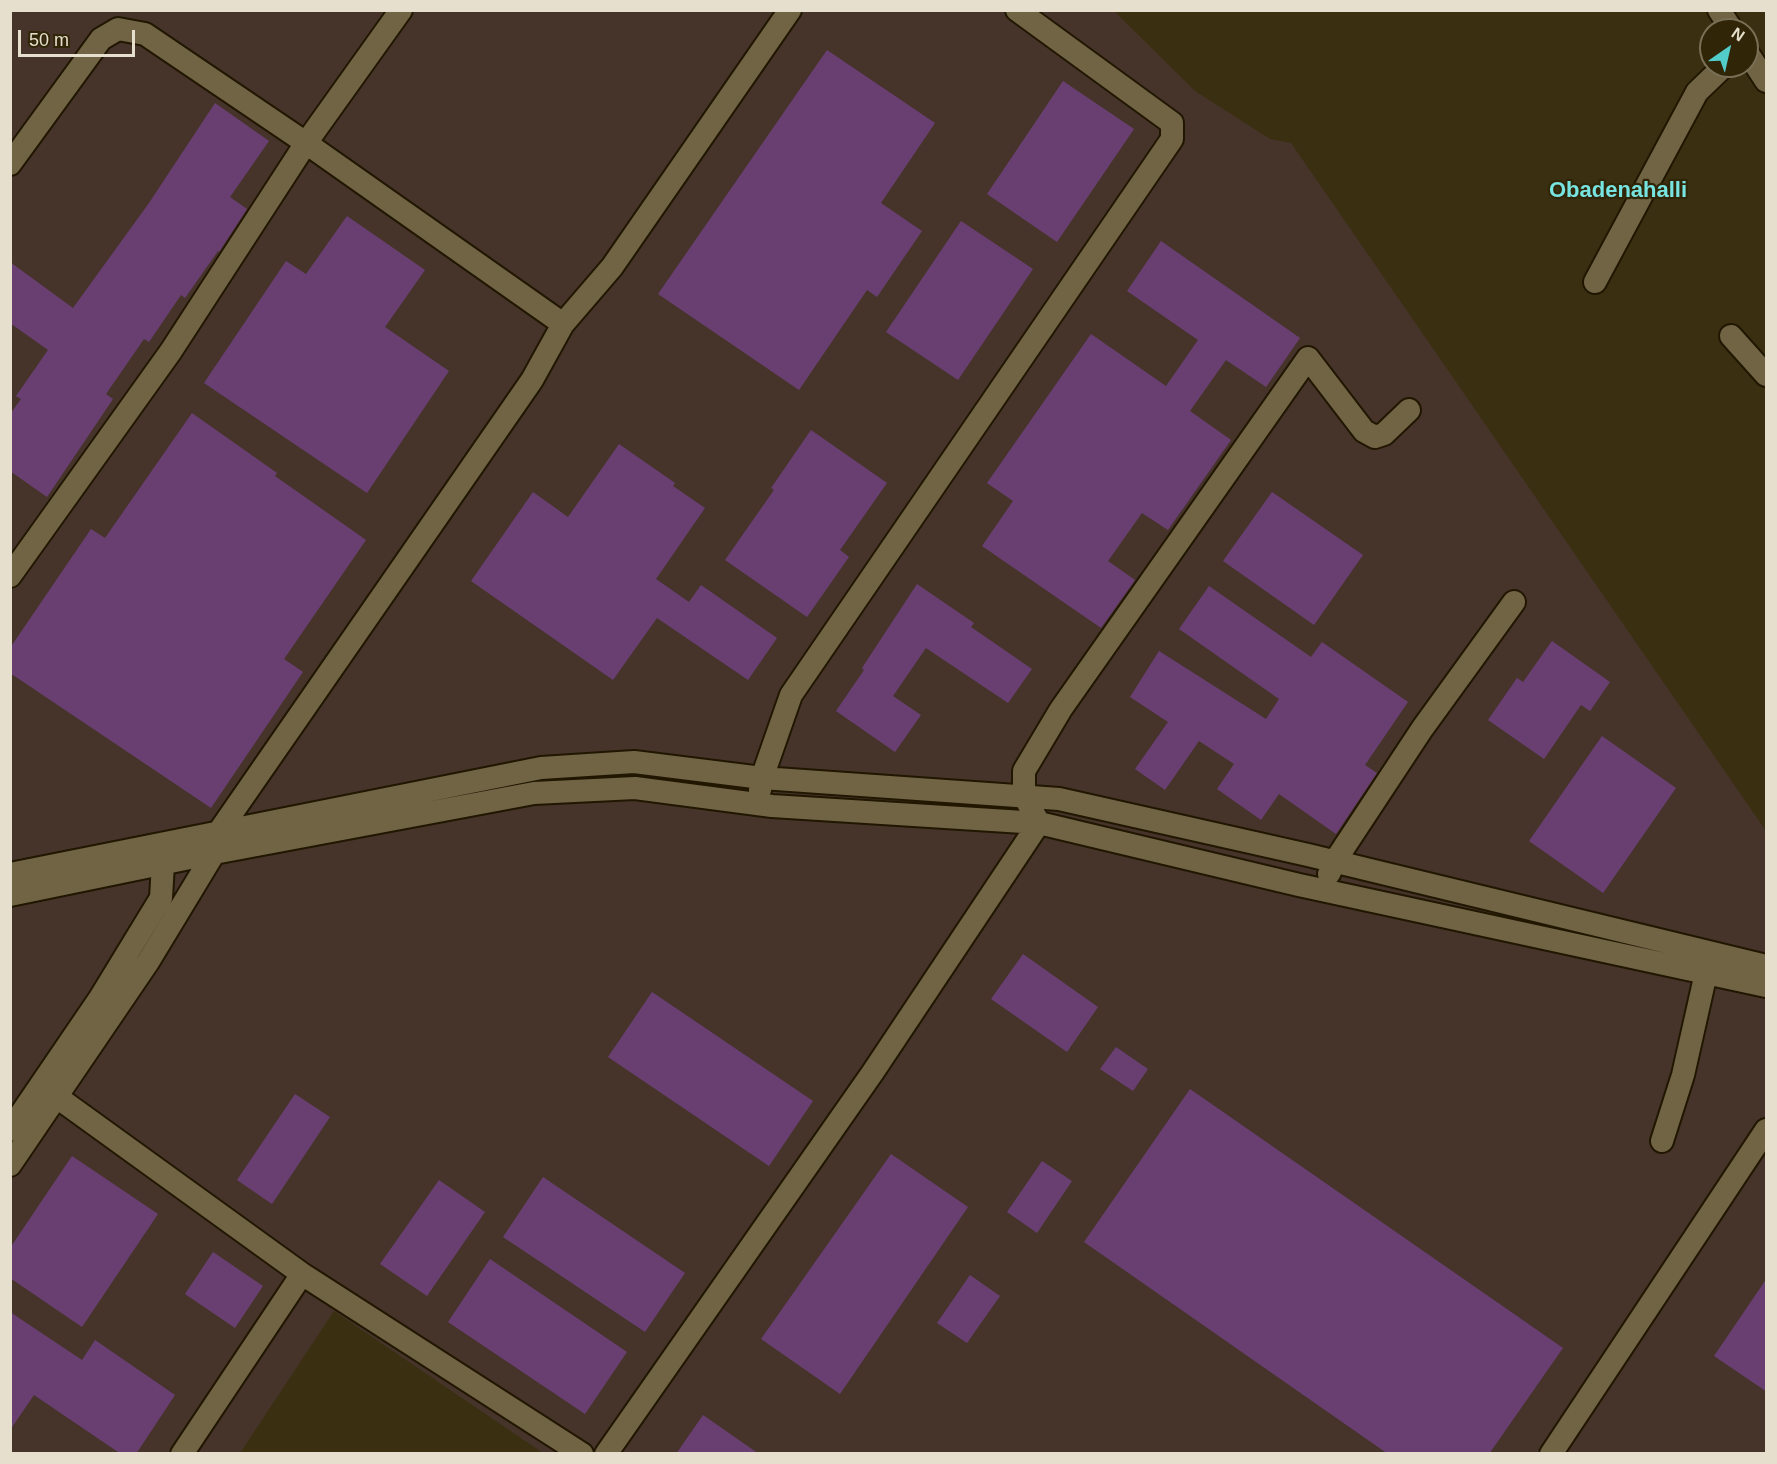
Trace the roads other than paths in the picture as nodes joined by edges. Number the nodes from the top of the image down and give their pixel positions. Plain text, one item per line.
1 (401, 10) edge
2 (790, 10) edge
3 (1017, 10) edge
4 (1712, 78) edge
5 (306, 143) junction
6 (10, 164) edge
7 (1595, 282) dead end
8 (563, 324) junction
9 (1731, 336) dead end
10 (1767, 375) edge
11 (1409, 410) dead end
12 (10, 576) edge
13 (1514, 602) dead end
14 (762, 778) junction
15 (1024, 796) junction
16 (758, 805) junction
17 (1039, 823) junction
18 (216, 843) junction
19 (160, 854) junction
20 (1335, 861) junction
21 (10, 874) edge
22 (1323, 890) junction
23 (10, 895) edge
24 (1767, 966) edge
25 (1706, 973) junction
26 (1767, 986) edge
27 (57, 1097) junction
28 (10, 1130) edge
29 (1767, 1130) edge
30 (1662, 1140) dead end
31 (10, 1165) edge
32 (302, 1274) junction
33 (182, 1454) edge
34 (582, 1454) edge
35 (606, 1454) edge
36 (1551, 1454) edge

1 - 5 street
2 - 8 street
3 - 14 street
4 - 7 street
5 - 6 street
5 - 8 street
5 - 12 street
8 - 18 street
9 - 10 street
11 - 15 street
13 - 20 street
14 - 15 street
14 - 16 street
14 - 18 street
15 - 17 street
15 - 20 street
16 - 17 street
16 - 18 street
17 - 22 street
17 - 35 street
18 - 19 street
18 - 27 street
19 - 21 street
19 - 23 street
19 - 28 street
20 - 22 street
20 - 24 street
22 - 25 street
25 - 26 street
25 - 30 street
27 - 31 street
27 - 32 street
29 - 36 street
32 - 33 street
32 - 34 street

